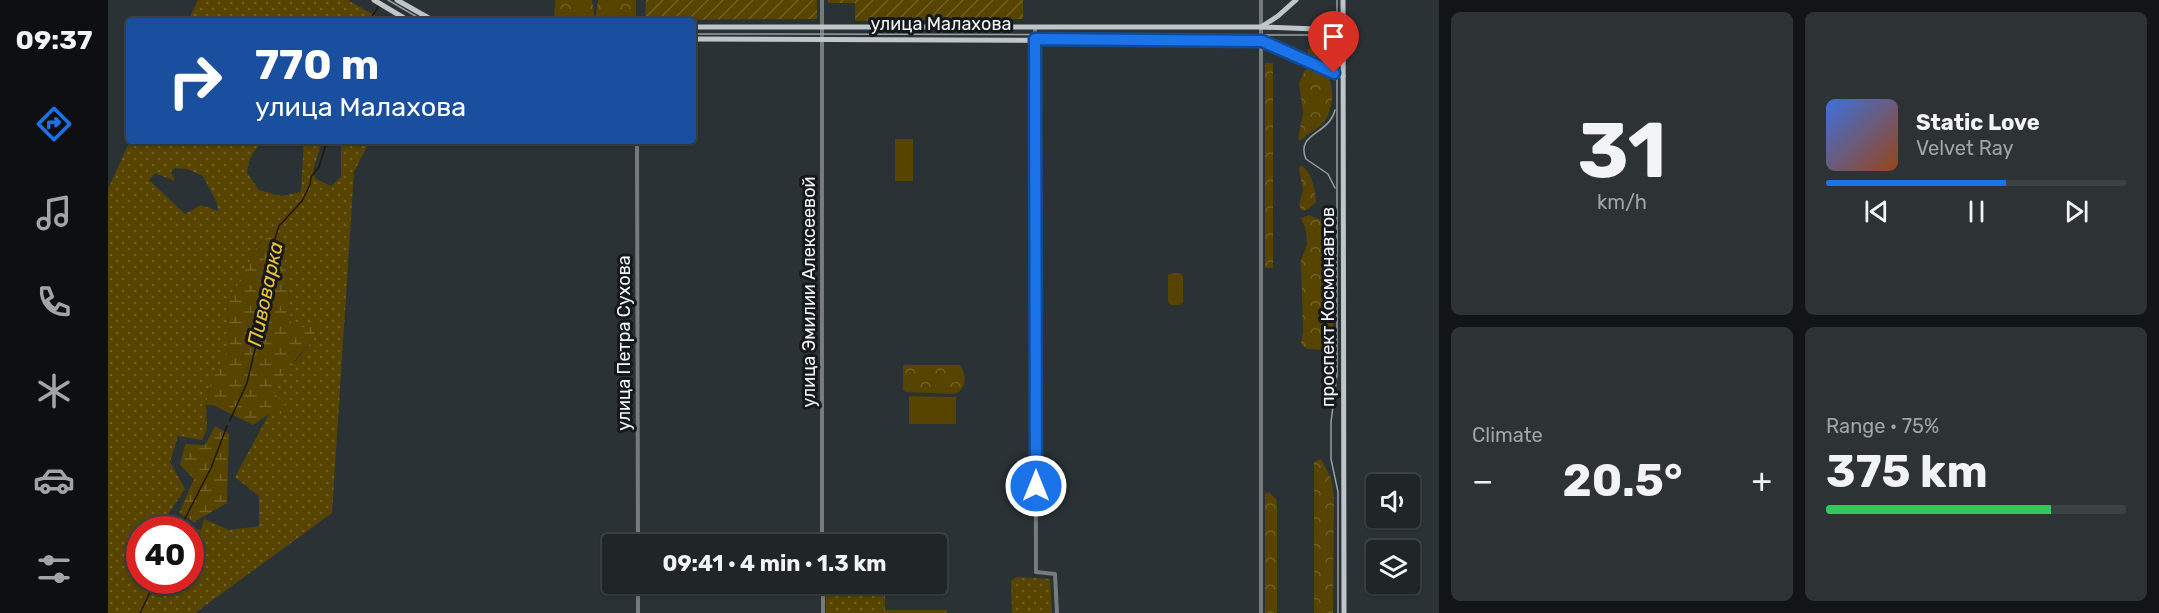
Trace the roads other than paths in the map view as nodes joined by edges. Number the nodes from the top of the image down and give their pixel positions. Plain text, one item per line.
1 (374, 0) edge
2 (397, 0) edge
3 (822, 0) edge
4 (1261, 0) edge
5 (1296, 0) edge
6 (1343, 0) edge
7 (404, 18) edge
8 (429, 18) edge
9 (696, 27) edge
10 (823, 27) junction
11 (1035, 27) junction
12 (1261, 27) junction
13 (1343, 30) junction
14 (696, 39) edge
15 (823, 39) junction
16 (1035, 39) junction
17 (1262, 41) junction
18 (1343, 76) junction
19 (637, 144) edge
20 (638, 534) edge
21 (822, 534) edge
22 (638, 594) edge
23 (823, 594) edge
24 (638, 613) edge
25 (823, 613) edge
26 (1057, 613) edge
27 (1261, 613) edge
28 (1344, 613) edge

1 - 7 main road
2 - 8 main road
3 - 10 street
4 - 12 street
5 - 12 main road
6 - 13 main road, проспект Космонавтов
9 - 10 main road, улица Малахова
10 - 11 main road, улица Малахова
10 - 15 street, улица Эмилии Алексеевой
11 - 12 main road, улица Малахова
11 - 16 street
12 - 13 main road, улица Малахова
12 - 17 street
13 - 18 main road, проспект Космонавтов
14 - 15 main road, улица Малахова
15 - 16 main road, улица Малахова
15 - 21 street, улица Эмилии Алексеевой
16 - 17 main road, улица Малахова
16 - 26 street
17 - 18 main road
17 - 27 street
18 - 28 main road, проспект Космонавтов
19 - 20 street, улица Петра Сухова
22 - 24 street
23 - 25 street

